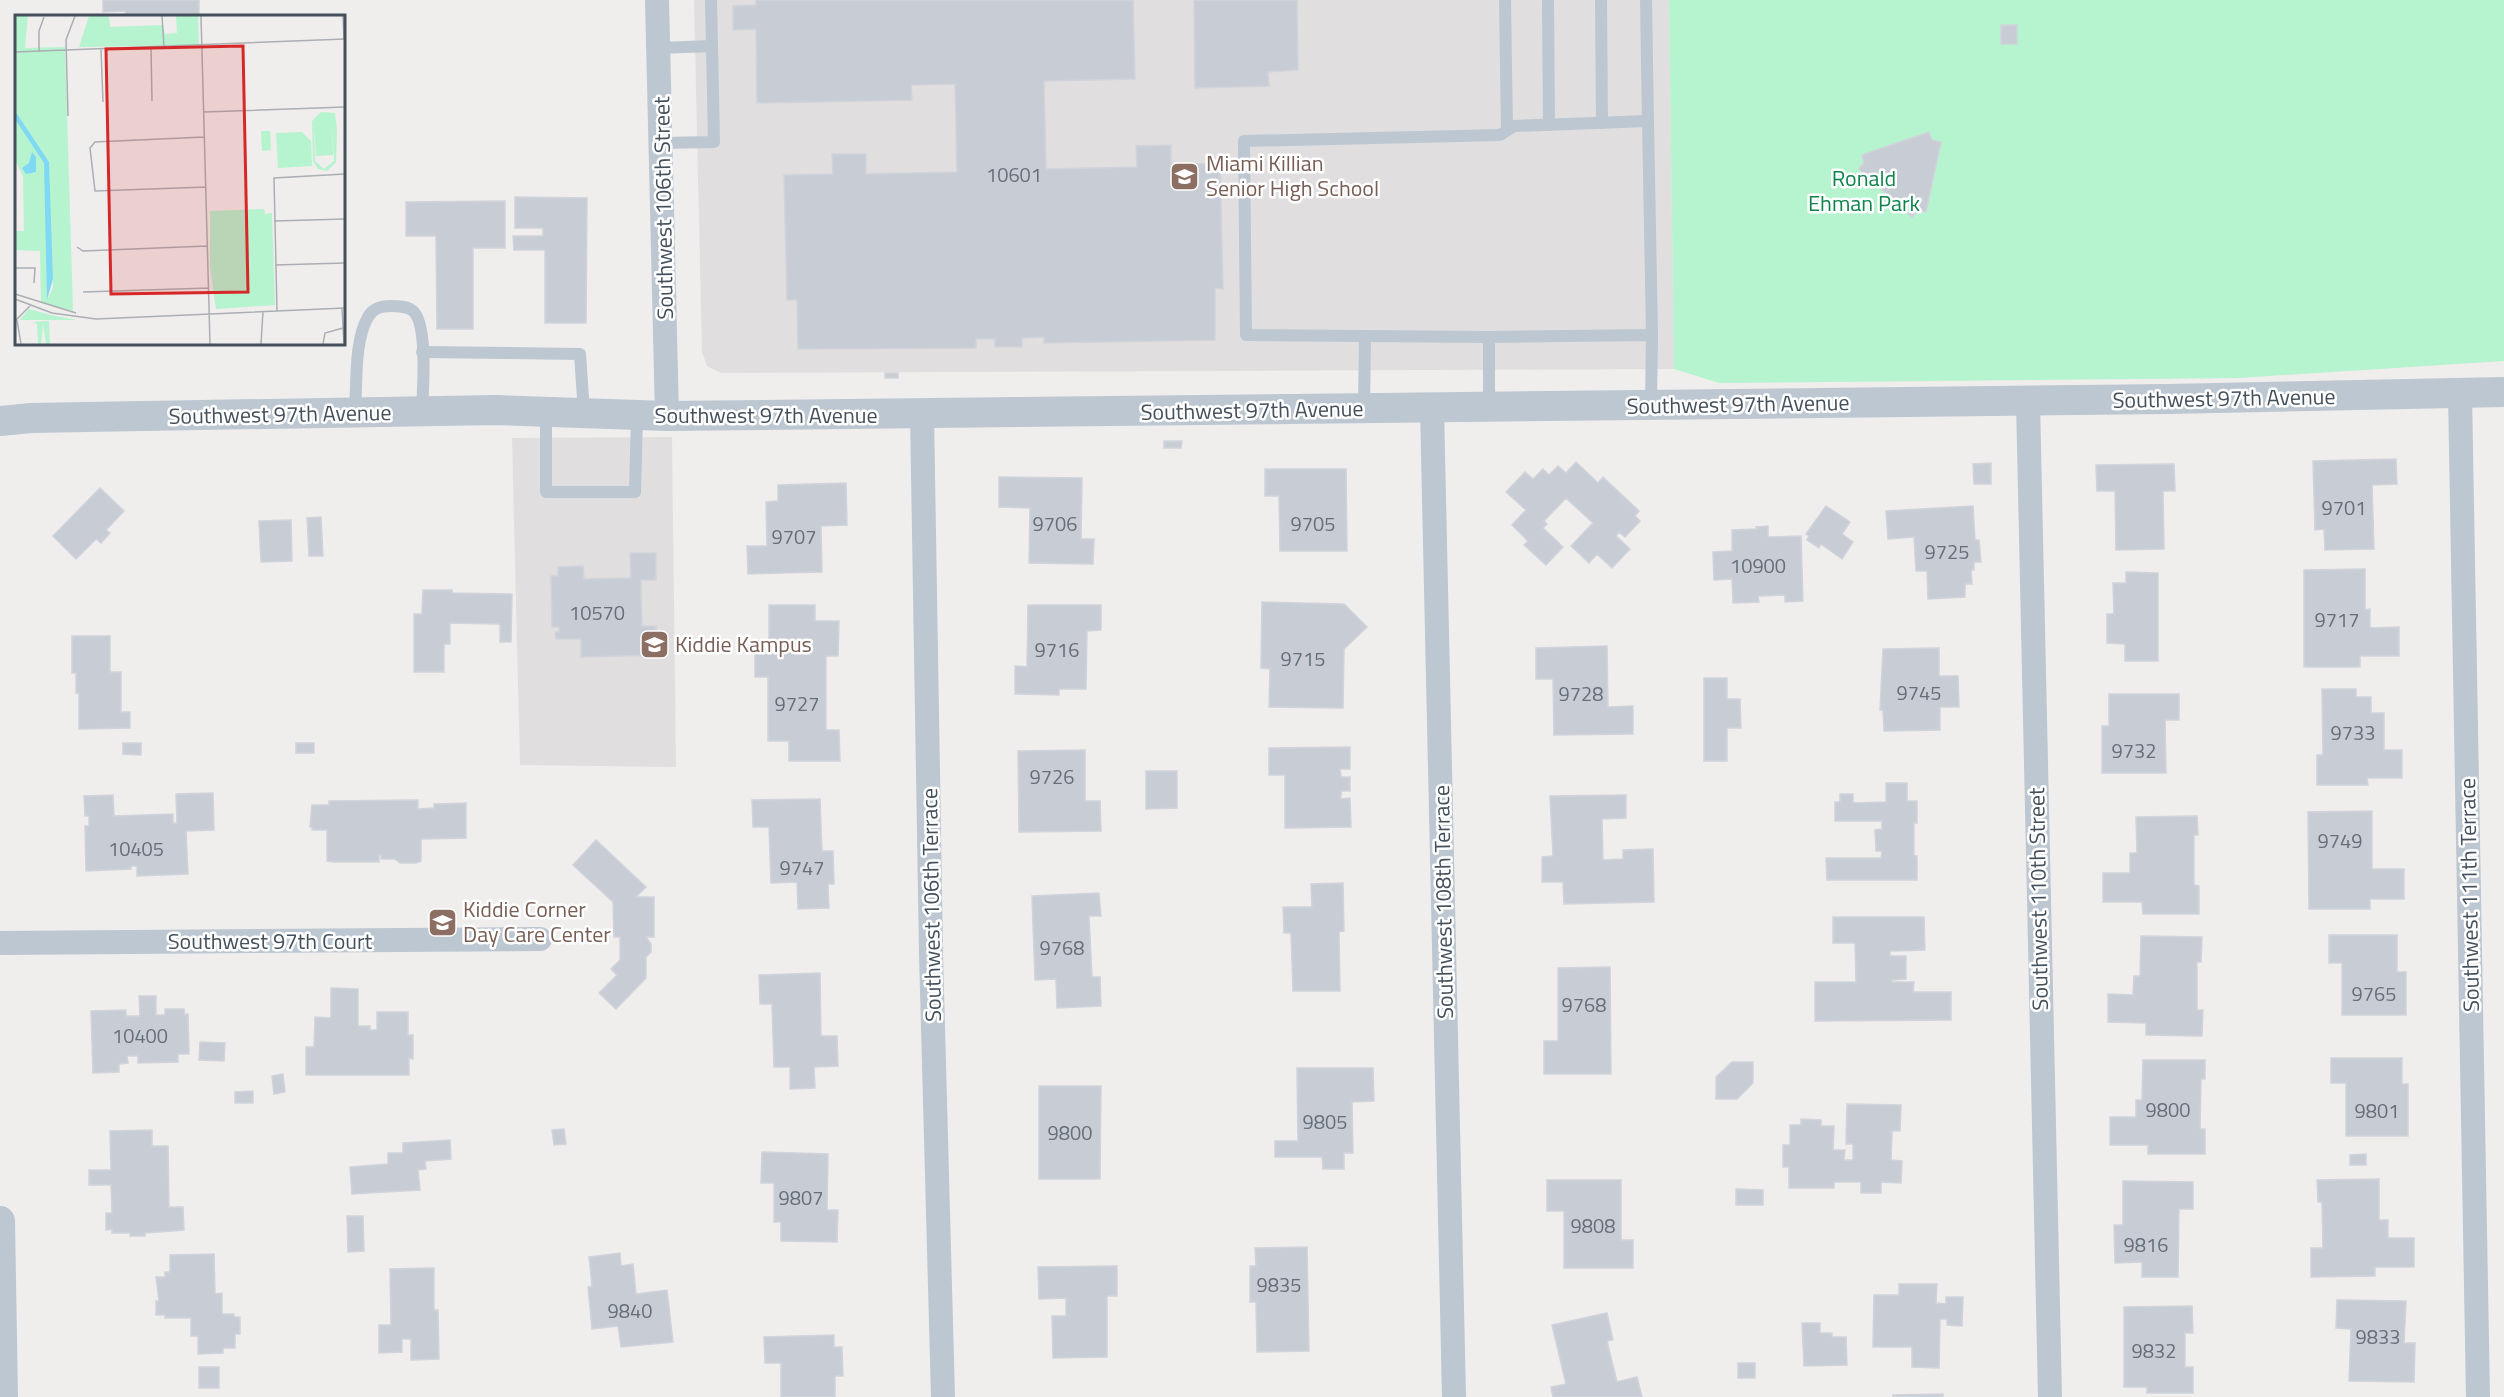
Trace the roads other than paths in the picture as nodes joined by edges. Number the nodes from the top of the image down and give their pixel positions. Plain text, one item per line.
1 (657, 0) edge
2 (711, 0) edge
3 (1505, 0) edge
4 (1548, 0) edge
5 (1600, 0) edge
6 (1646, 0) edge
7 (712, 46) junction
8 (658, 48) junction
9 (1648, 121) junction
10 (1602, 123) junction
11 (1549, 124) junction
12 (1507, 130) junction
13 (661, 143) junction
14 (1652, 335) junction
15 (1365, 336) junction
16 (1489, 337) junction
17 (422, 352) junction
18 (2504, 392) edge
19 (2460, 393) junction
20 (2028, 401) junction
21 (1651, 405) junction
22 (1489, 407) junction
23 (1364, 408) junction
24 (1432, 408) junction
25 (546, 410) junction
26 (422, 411) junction
27 (355, 412) junction
28 (584, 413) junction
29 (922, 413) junction
30 (637, 416) junction
31 (667, 416) junction
32 (0, 421) edge
33 (540, 939) dead end
34 (0, 943) edge
35 (0, 1221) edge
36 (3, 1397) edge
37 (942, 1397) edge
38 (1454, 1397) edge
39 (2050, 1397) edge
40 (2478, 1397) edge

1 - 8 street, Southwest 106th Street
2 - 7 lane
3 - 12 lane
4 - 11 lane
5 - 10 lane
6 - 9 lane
7 - 8 lane
7 - 13 lane
8 - 13 street, Southwest 106th Street
9 - 10 lane
9 - 14 lane
10 - 11 lane
11 - 12 lane
12 - 15 lane
13 - 31 street, Southwest 106th Street
14 - 16 lane
14 - 21 lane
15 - 16 lane
15 - 23 lane
16 - 22 lane
17 - 26 lane
17 - 27 lane
17 - 28 lane
18 - 19 street, Southwest 97th Avenue
19 - 20 street, Southwest 97th Avenue
19 - 40 street, Southwest 111th Terrace
20 - 21 street, Southwest 97th Avenue
20 - 39 street, Southwest 110th Street
21 - 22 street, Southwest 97th Avenue
22 - 24 street, Southwest 97th Avenue
23 - 24 street, Southwest 97th Avenue
23 - 29 street, Southwest 97th Avenue
24 - 38 street, Southwest 108th Terrace
25 - 26 street, Southwest 97th Avenue
25 - 28 street, Southwest 97th Avenue
25 - 30 lane
26 - 27 street, Southwest 97th Avenue
27 - 32 street, Southwest 97th Avenue
28 - 30 street, Southwest 97th Avenue
29 - 31 street, Southwest 97th Avenue
29 - 37 street, Southwest 106th Terrace
30 - 31 street, Southwest 97th Avenue
33 - 34 street, Southwest 97th Court
35 - 36 street

